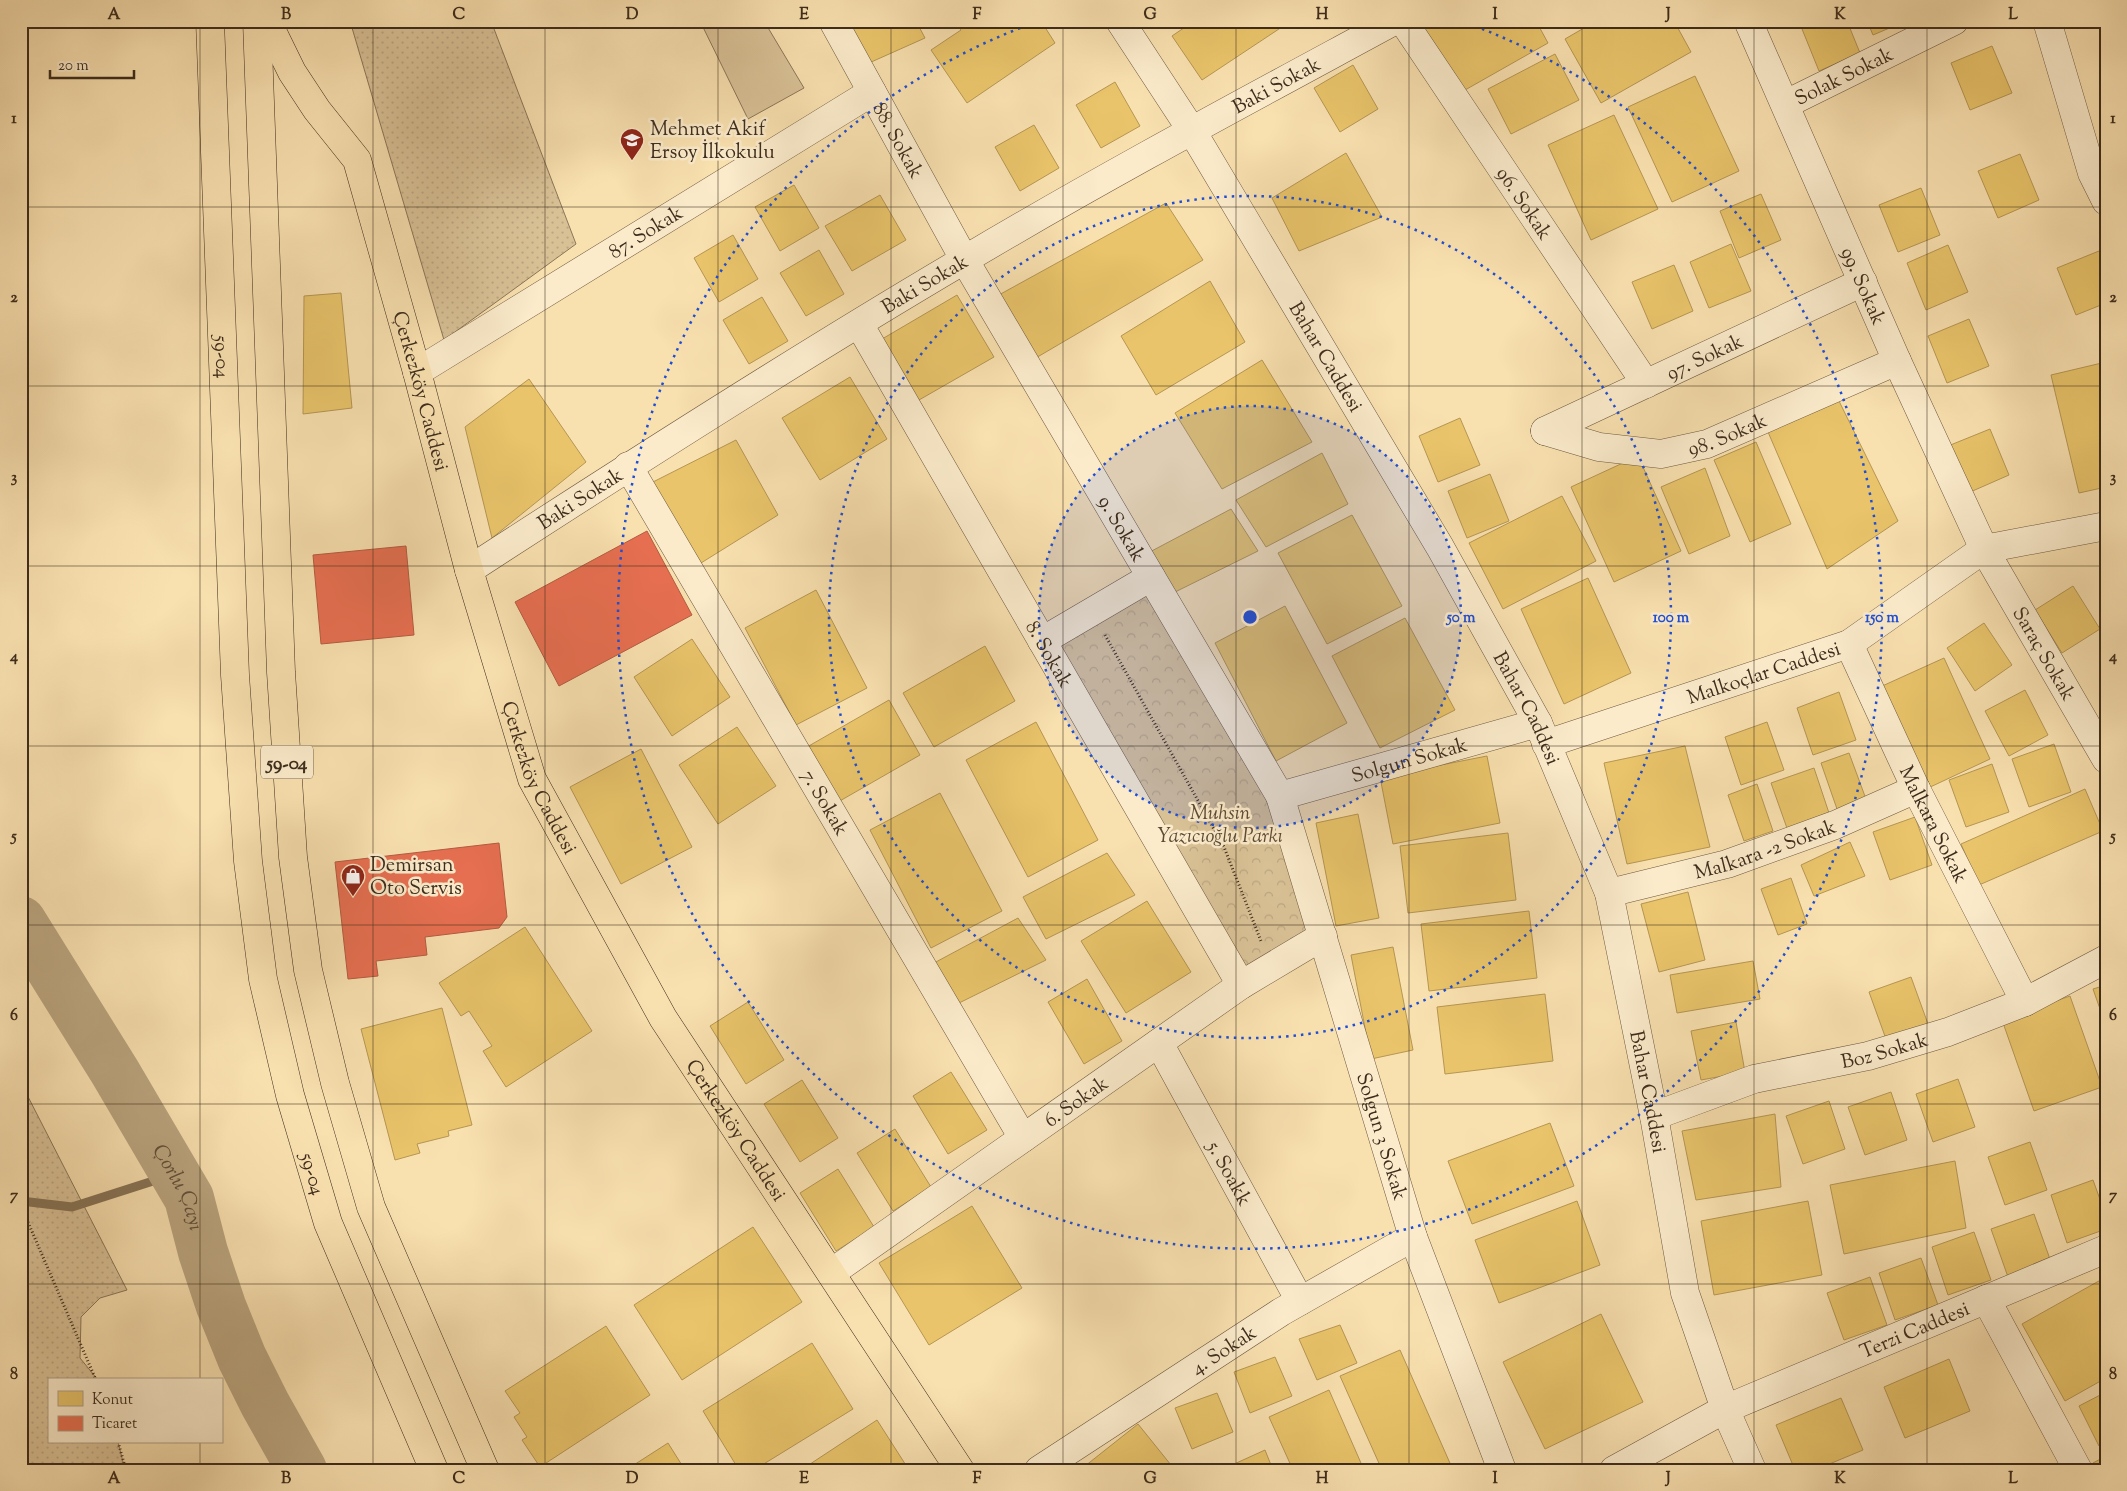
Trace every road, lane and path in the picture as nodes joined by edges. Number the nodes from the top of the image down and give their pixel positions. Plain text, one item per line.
1 (210, 21) edge
2 (257, 21) edge
3 (267, 21) edge
4 (833, 21) edge
5 (1120, 21) edge
6 (1394, 21) edge
7 (1403, 21) edge
8 (1748, 21) edge
9 (1954, 21) edge
10 (2047, 21) edge
11 (872, 92) junction
12 (1786, 104) junction
13 (1192, 131) junction
14 (2106, 201) edge
15 (964, 260) junction
16 (1863, 282) junction
17 (859, 324) junction
18 (1897, 361) junction
19 (417, 372) junction
20 (1646, 384) junction
21 (1545, 431) joint
22 (628, 466) junction
23 (2106, 526) edge
24 (1984, 549) junction
25 (469, 570) junction
26 (1151, 577) junction
27 (1092, 612) junction
28 (1042, 641) junction
29 (1849, 644) junction
30 (1542, 733) junction
31 (2106, 758) edge
32 (1916, 789) junction
33 (1280, 796) junction
34 (1608, 893) junction
35 (1323, 936) junction
36 (2106, 959) edge
37 (1271, 967) junction
38 (1241, 985) junction
39 (2025, 1002) junction
40 (1159, 1043) junction
41 (1654, 1116) junction
42 (1023, 1138) junction
43 (21, 1206) edge
44 (1413, 1237) junction
45 (2106, 1250) edge
46 (831, 1273) junction
47 (1986, 1300) junction
48 (1300, 1301) junction
49 (95, 1378) edge
50 (1725, 1409) junction
51 (119, 1444) edge
52 (126, 1470) edge
53 (434, 1470) edge
54 (485, 1470) edge
55 (960, 1470) edge
56 (1038, 1470) edge
57 (1502, 1470) edge
58 (1614, 1470) edge
59 (1752, 1470) edge
60 (2078, 1470) edge

1 - 53 main road, 59-04 / 59-04
2 - 54 main road, 59-04
3 - 19 main road, Çerkezköy Caddesi
4 - 11 street, 88. Sokak
5 - 13 street, Bahar Caddesi
6 - 13 street, Baki Sokak
7 - 20 street, 96. Sokak
8 - 12 street, 99. Sokak
9 - 12 street, Solak Sokak
10 - 14 street
11 - 15 street, 88. Sokak
11 - 19 street, 87. Sokak
12 - 16 street, 99. Sokak
13 - 15 street, Baki Sokak
13 - 30 street, Bahar Caddesi
15 - 17 street, Baki Sokak
15 - 26 street, 9. Sokak
16 - 18 street, 99. Sokak
16 - 20 street, 97. Sokak
17 - 22 street, Baki Sokak
17 - 28 street, 8. Sokak
18 - 21 street, 98. Sokak
18 - 24 street, 99. Sokak
19 - 25 main road, Çerkezköy Caddesi
20 - 21 street, 97. Sokak
22 - 25 street, Baki Sokak
22 - 42 street, 7. Sokak
23 - 24 street, Malkoçlar Caddesi
24 - 29 street, Malkoçlar Caddesi
24 - 31 street, Saraç Sokak
25 - 46 main road, Çerkezköy Caddesi
26 - 27 street
26 - 33 street, 9. Sokak
27 - 28 street
27 - 37 path
28 - 38 street, 8. Sokak
29 - 30 street, Malkoçlar Caddesi
29 - 32 street, Malkara Sokak
30 - 33 street, Solgun Sokak
30 - 34 street, Bahar Caddesi
32 - 34 street, Malkara -2 Sokak
32 - 39 street, Malkara Sokak
33 - 35 street, Solgun 3 Sokak
34 - 41 street, Bahar Caddesi
35 - 37 street, 6. Sokak
35 - 44 street, Solgun 3 Sokak
36 - 39 street, Boz Sokak
37 - 38 street, 6. Sokak
38 - 40 street, 6. Sokak
39 - 41 street, Boz Sokak
40 - 42 street, 6. Sokak
40 - 48 street, 5. Soakk
41 - 50 street, Bahar Caddesi
42 - 46 street, 6. Sokak
43 - 49 path
44 - 48 street, 4. Sokak
44 - 57 street, Solgun 3 Sokak
45 - 47 street, Terzi Caddesi
46 - 55 main road, Çerkezköy Caddesi
47 - 50 street, Terzi Caddesi
47 - 60 street
48 - 56 street, 4. Sokak
50 - 58 street, Terzi Caddesi
50 - 59 street, Bahar Caddesi
51 - 52 path

